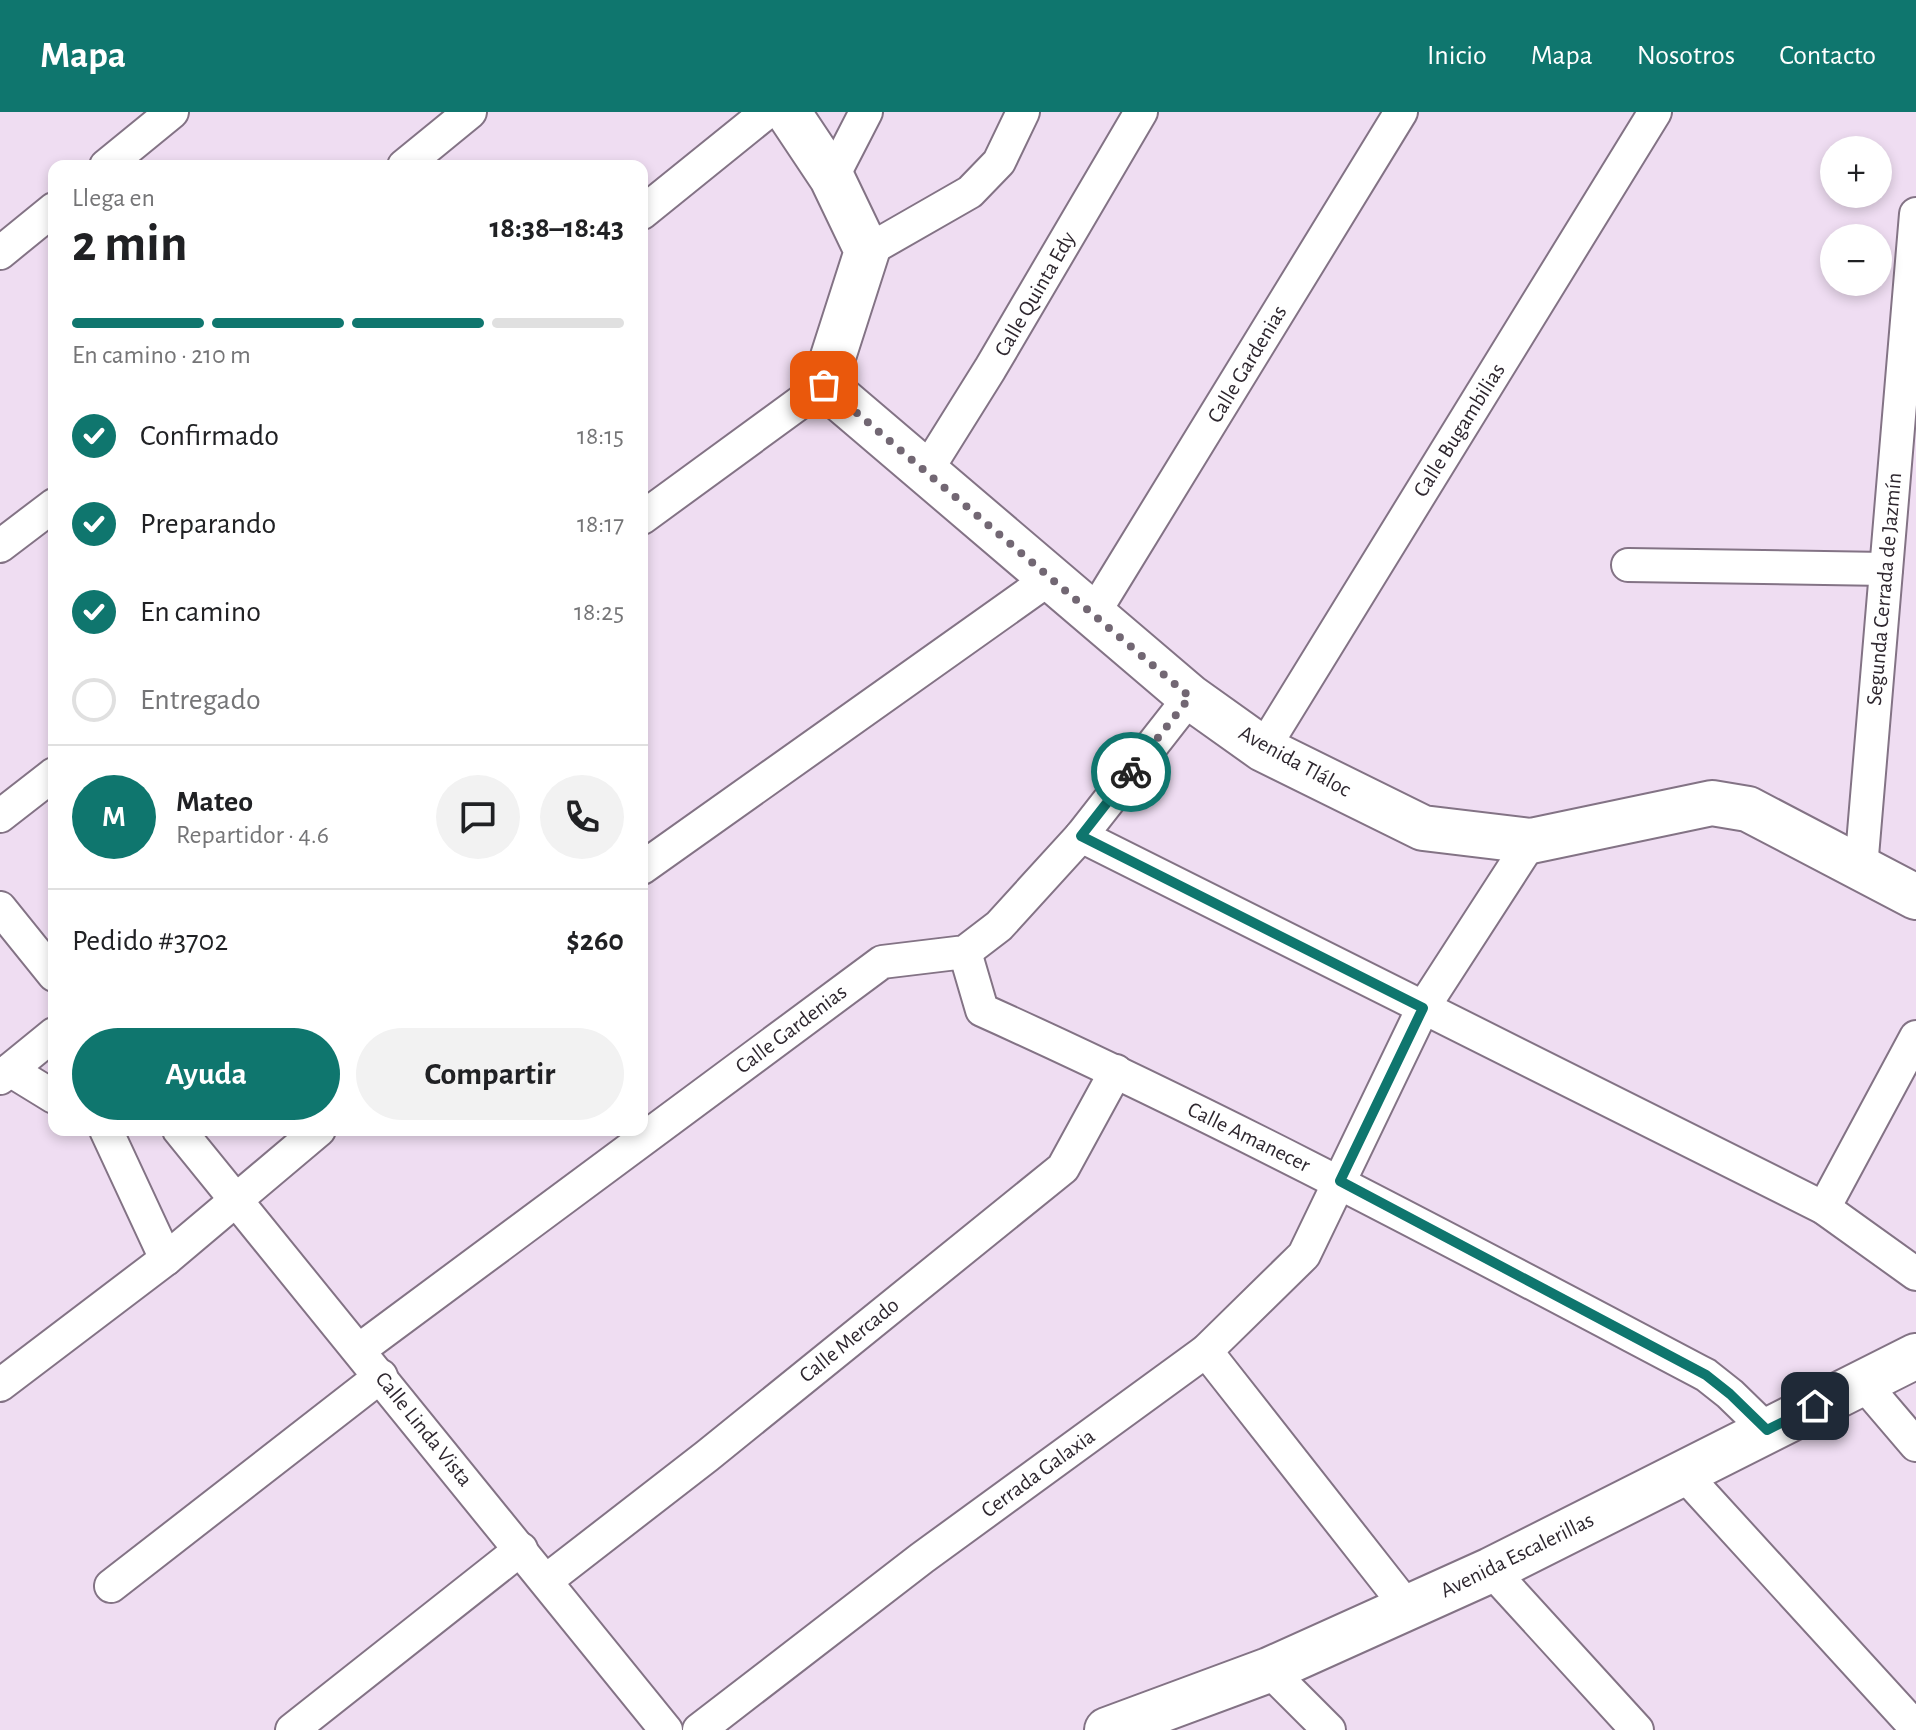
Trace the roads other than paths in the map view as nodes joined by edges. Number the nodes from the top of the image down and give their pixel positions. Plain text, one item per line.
1 (172, 112) edge
2 (470, 112) edge
3 (767, 112) edge
4 (788, 112) edge
5 (866, 112) edge
6 (1023, 112) edge
7 (1141, 112) edge
8 (1401, 112) edge
9 (1655, 112) edge
10 (113, 160) edge
11 (411, 160) edge
12 (832, 178) junction
13 (648, 208) edge
14 (48, 214) edge
15 (1916, 214) edge
16 (867, 251) junction
17 (0, 253) edge
18 (824, 385) junction
19 (925, 473) junction
20 (48, 510) edge
21 (648, 514) edge
22 (0, 546) edge
23 (1628, 565) dead end
24 (1886, 569) junction
25 (1049, 579) junction
26 (1092, 616) junction
27 (1190, 697) junction
28 (1263, 749) junction
29 (48, 779) edge
30 (0, 816) edge
31 (1081, 836) junction
32 (1531, 841) junction
33 (648, 864) edge
34 (1861, 868) junction
35 (1916, 897) edge
36 (0, 908) edge
37 (965, 952) junction
38 (48, 968) edge
39 (1423, 1008) junction
40 (1916, 1037) edge
41 (48, 1039) edge
42 (1116, 1071) junction
43 (5, 1074) edge
44 (48, 1094) edge
45 (109, 1136) edge
46 (184, 1136) edge
47 (312, 1136) edge
48 (647, 1136) edge
49 (648, 1136) edge
50 (1340, 1181) junction
51 (234, 1199) junction
52 (1824, 1208) junction
53 (166, 1259) junction
54 (1916, 1274) edge
55 (359, 1350) junction
56 (1206, 1351) junction
57 (1916, 1356) edge
58 (381, 1376) junction
59 (1863, 1383) junction
60 (0, 1385) edge
61 (1767, 1430) junction
62 (1916, 1445) edge
63 (1683, 1473) junction
64 (521, 1549) junction
65 (1491, 1570) junction
66 (547, 1580) junction
67 (111, 1586) dead end
68 (1408, 1608) junction
69 (1269, 1670) junction
70 (1916, 1728) edge
71 (292, 1730) edge
72 (666, 1730) edge
73 (699, 1730) edge
74 (1107, 1730) edge
75 (1329, 1730) edge
76 (1637, 1730) edge

1 - 10 street
2 - 11 street
3 - 13 street
4 - 12 main road
5 - 12 street
6 - 16 street
7 - 19 street, Calle Quinta Edy
8 - 26 street, Calle Gardenias
9 - 28 street, Calle Bugambilias
12 - 16 main road
14 - 17 street
15 - 24 street, Segunda Cerrada de Jazmín
16 - 18 main road
18 - 19 main road, Avenida Tláloc
18 - 21 street
19 - 25 main road, Avenida Tláloc
20 - 22 street
23 - 24 street
24 - 34 street, Segunda Cerrada de Jazmín
25 - 26 main road, Avenida Tláloc
25 - 33 street
26 - 27 main road, Avenida Tláloc
27 - 28 main road, Avenida Tláloc
27 - 31 street
28 - 32 main road, Avenida Tláloc
29 - 30 street
31 - 37 street
31 - 39 street
32 - 34 main road, Avenida Tláloc
32 - 39 street, Cerrada Galaxia
34 - 35 main road, Avenida Tláloc
36 - 38 street
37 - 42 street, Calle Amanecer
37 - 49 street, Calle Gardenias
39 - 50 street, Cerrada Galaxia
39 - 52 street
40 - 52 street
41 - 43 street
42 - 50 street, Calle Amanecer
42 - 66 street, Calle Mercado
43 - 44 street
45 - 53 street
46 - 51 street, Calle Linda Vista
47 - 51 street
48 - 55 street, Calle Gardenias
50 - 56 street, Cerrada Galaxia
50 - 61 street, Calle Amanecer
51 - 53 street
51 - 55 street, Calle Linda Vista
52 - 54 street
53 - 60 street
55 - 58 street, Calle Linda Vista
56 - 68 street
56 - 73 street, Cerrada Galaxia
57 - 59 main road, Avenida Escalerillas
58 - 64 street, Calle Linda Vista
58 - 67 street
59 - 61 main road, Avenida Escalerillas
59 - 62 street
61 - 63 main road, Avenida Escalerillas
63 - 65 main road, Avenida Escalerillas
63 - 70 street
64 - 66 street, Calle Linda Vista
64 - 71 street
65 - 68 main road, Avenida Escalerillas
65 - 76 street
66 - 72 street, Calle Linda Vista
68 - 69 main road, Avenida Escalerillas
69 - 74 main road, Avenida Escalerillas
69 - 75 street

